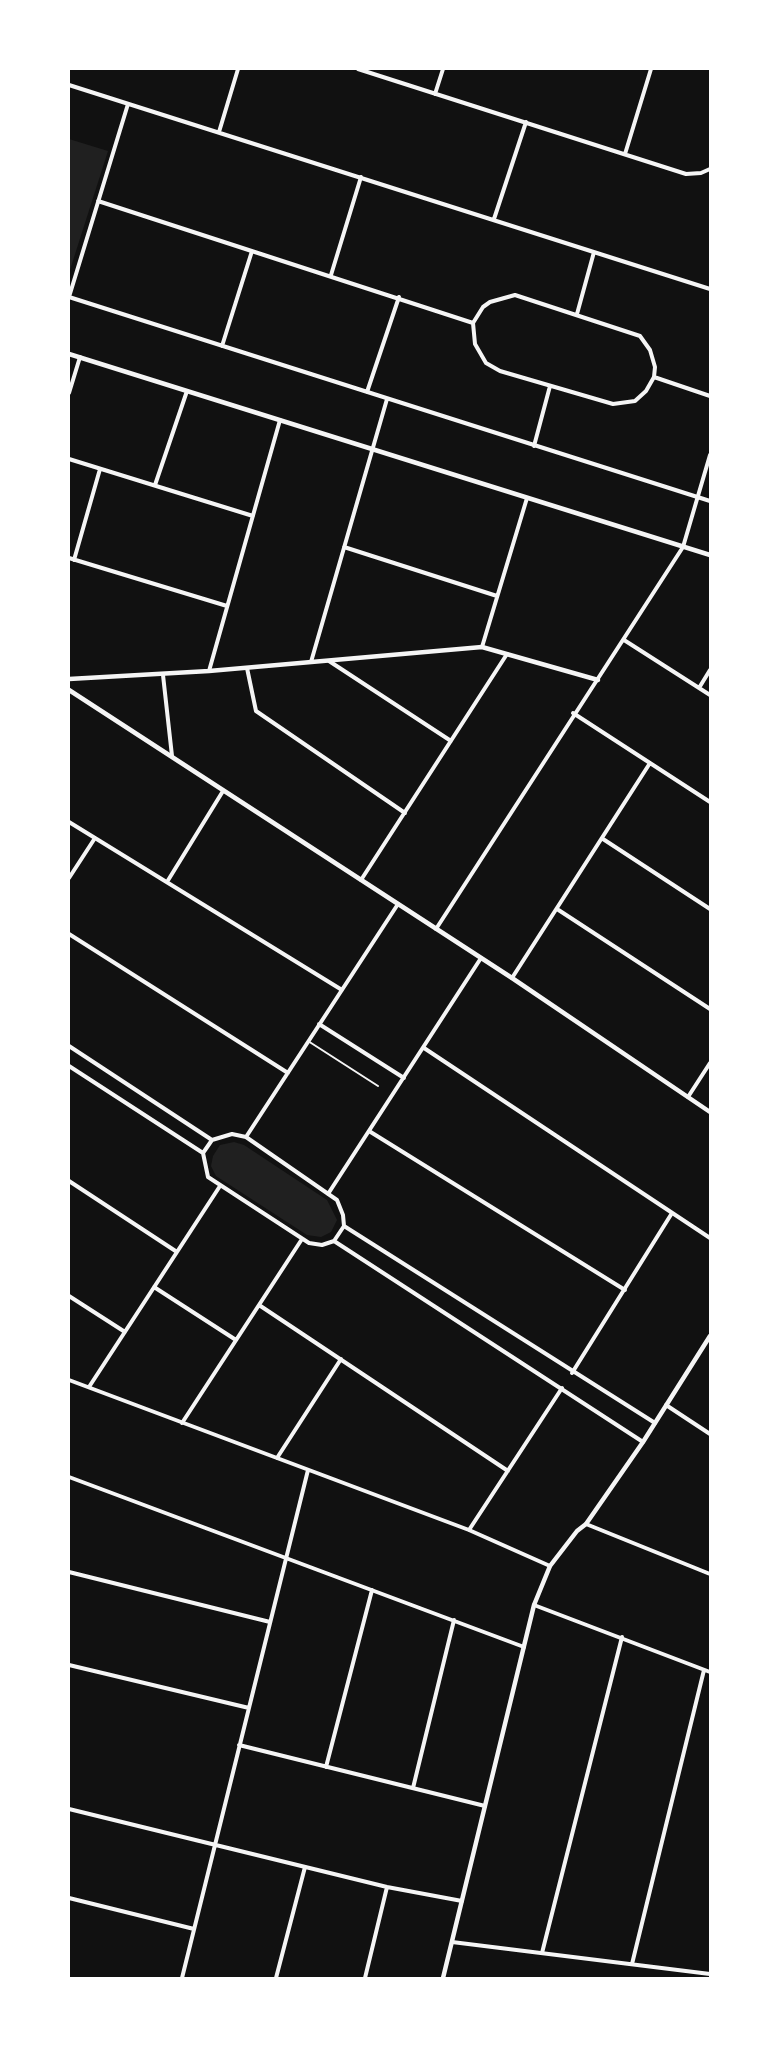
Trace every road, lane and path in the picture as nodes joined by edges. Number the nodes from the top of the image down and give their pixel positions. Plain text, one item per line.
1 (238, 69) edge
2 (358, 69) edge
3 (443, 69) edge
4 (651, 69) edge
5 (69, 85) edge
6 (435, 94) junction
7 (128, 104) junction
8 (526, 122) junction
9 (219, 132) junction
10 (625, 154) junction
11 (710, 169) edge
12 (361, 177) junction
13 (98, 201) junction
14 (494, 219) junction
15 (252, 251) junction
16 (594, 252) junction
17 (331, 275) junction
18 (710, 289) edge
19 (69, 297) edge
20 (399, 297) junction
21 (577, 314) junction
22 (473, 323) junction
23 (222, 346) junction
24 (69, 354) edge
25 (80, 357) junction
26 (654, 377) junction
27 (550, 386) junction
28 (187, 391) junction
29 (367, 392) junction
30 (69, 393) edge
31 (710, 396) edge
32 (387, 399) junction
33 (280, 420) junction
34 (534, 446) junction
35 (372, 449) junction
36 (710, 455) edge
37 (69, 459) edge
38 (100, 469) junction
39 (155, 485) junction
40 (698, 497) junction
41 (527, 498) junction
42 (710, 501) edge
43 (254, 516) junction
44 (343, 547) junction
45 (683, 547) junction
46 (710, 555) edge
47 (71, 559) edge
48 (497, 596) junction
49 (227, 606) junction
50 (624, 639) junction
51 (482, 647) junction
52 (507, 654) junction
53 (328, 661) junction
54 (311, 662) junction
55 (247, 668) junction
56 (710, 670) edge
57 (209, 671) junction
58 (163, 675) junction
59 (69, 679) edge
60 (598, 680) junction
61 (699, 688) junction
62 (69, 690) edge
63 (710, 695) edge
64 (573, 713) junction
65 (451, 741) junction
66 (172, 756) junction
67 (650, 763) junction
68 (223, 791) junction
69 (710, 802) edge
70 (405, 813) junction
71 (69, 822) edge
72 (95, 838) junction
73 (603, 839) junction
74 (69, 878) edge
75 (361, 880) junction
76 (167, 882) junction
77 (398, 904) junction
78 (557, 909) junction
79 (710, 909) edge
80 (436, 929) junction
81 (69, 934) edge
82 (481, 958) junction
83 (512, 978) junction
84 (342, 990) junction
85 (710, 1009) edge
86 (319, 1024) junction
87 (308, 1041) junction
88 (69, 1046) edge
89 (424, 1048) junction
90 (710, 1063) edge
91 (69, 1066) edge
92 (288, 1073) junction
93 (404, 1078) junction
94 (378, 1086) dead end
95 (688, 1097) junction
96 (710, 1112) edge
97 (369, 1131) junction
98 (246, 1137) junction
99 (212, 1140) junction
100 (203, 1154) junction
101 (69, 1181) edge
102 (220, 1186) junction
103 (328, 1194) junction
104 (672, 1213) junction
105 (344, 1226) junction
106 (710, 1238) edge
107 (302, 1239) junction
108 (334, 1241) junction
109 (177, 1252) junction
110 (154, 1287) junction
111 (625, 1290) junction
112 (69, 1296) edge
113 (259, 1305) junction
114 (125, 1332) junction
115 (710, 1336) edge
116 (236, 1340) junction
117 (341, 1359) junction
118 (572, 1373) junction
119 (69, 1380) edge
120 (89, 1388) junction
121 (562, 1388) junction
122 (666, 1405) junction
123 (182, 1423) junction
124 (655, 1423) junction
125 (710, 1434) edge
126 (643, 1442) junction
127 (277, 1458) junction
128 (308, 1470) junction
129 (508, 1471) junction
130 (69, 1477) edge
131 (586, 1524) junction
132 (469, 1530) junction
133 (286, 1558) junction
134 (550, 1566) junction
135 (69, 1572) edge
136 (710, 1574) edge
137 (372, 1590) junction
138 (534, 1605) junction
139 (454, 1620) junction
140 (270, 1622) junction
141 (622, 1637) junction
142 (524, 1647) junction
143 (69, 1665) edge
144 (704, 1670) junction
145 (710, 1672) edge
146 (249, 1708) junction
147 (239, 1746) junction
148 (326, 1767) junction
149 (413, 1788) junction
150 (485, 1806) junction
151 (69, 1809) edge
152 (215, 1845) junction
153 (305, 1867) junction
154 (387, 1887) junction
155 (69, 1898) edge
156 (462, 1901) junction
157 (194, 1929) junction
158 (452, 1942) junction
159 (542, 1953) junction
160 (632, 1964) junction
161 (710, 1974) edge
162 (182, 1978) edge
163 (276, 1978) edge
164 (365, 1978) edge
165 (443, 1978) edge

1 - 9 street
2 - 6 street
3 - 6 street
4 - 10 street
5 - 7 street
6 - 8 street
7 - 9 street
7 - 13 street
8 - 10 street
8 - 14 street
9 - 12 street
10 - 11 street
12 - 14 street
12 - 17 street
13 - 15 street
13 - 19 street
14 - 16 street
15 - 17 street
15 - 23 street
16 - 18 street
16 - 21 street
17 - 20 street
19 - 23 street
20 - 22 street
20 - 29 street
21 - 22 street
21 - 26 street
22 - 27 street
23 - 29 street
24 - 25 street
25 - 28 street
25 - 30 street
26 - 27 street
26 - 31 street
27 - 34 street
28 - 33 street
28 - 39 street
29 - 32 street
32 - 34 street
32 - 35 street
33 - 35 street
33 - 43 street
34 - 40 street
35 - 41 street
35 - 44 street
36 - 40 street
37 - 38 street
38 - 39 street
38 - 47 street
39 - 43 street
40 - 42 street
40 - 45 street
41 - 45 street
41 - 48 street
43 - 49 street
44 - 48 street
44 - 54 street
45 - 46 street
45 - 50 street
47 - 49 street
48 - 51 street
49 - 57 street
50 - 60 street
50 - 61 street
51 - 52 street
51 - 53 street
52 - 60 street
52 - 65 street
53 - 54 street
53 - 65 street
54 - 55 street
55 - 57 street
55 - 70 street
56 - 61 street
57 - 58 street
58 - 59 street
58 - 66 street
60 - 64 street
61 - 63 street
62 - 66 street
64 - 67 street
64 - 80 street
65 - 70 street
66 - 68 street
67 - 69 street
67 - 73 street
68 - 75 street
68 - 76 street
70 - 75 street
71 - 72 street
72 - 74 street
72 - 76 street
73 - 78 street
73 - 79 street
75 - 77 street
76 - 84 street
77 - 80 street
77 - 84 street
78 - 83 street
78 - 85 street
80 - 82 street
81 - 92 street
82 - 83 street
82 - 89 street
83 - 95 street
84 - 86 street
86 - 87 street
86 - 93 street
87 - 92 street
87 - 94 lane
88 - 99 street
89 - 93 street
89 - 104 street
90 - 95 street
91 - 100 street
92 - 98 street
93 - 97 street
95 - 96 street
97 - 103 street
97 - 111 street
98 - 99 street
98 - 103 street
99 - 100 street
100 - 102 street
101 - 109 street
102 - 107 street
102 - 109 street
103 - 105 street
104 - 106 street
104 - 111 street
105 - 108 street
105 - 118 street
107 - 108 street
107 - 113 street
108 - 121 street
109 - 110 street
110 - 114 street
110 - 116 street
111 - 118 street
112 - 114 street
113 - 116 street
113 - 117 street
114 - 120 street
115 - 122 street
116 - 123 street
117 - 127 street
117 - 129 street
118 - 124 street
119 - 120 street
120 - 123 street
121 - 126 street
121 - 129 street
122 - 124 street
122 - 125 street
123 - 127 street
124 - 126 street
126 - 131 street
127 - 128 street
128 - 132 street
128 - 133 street
129 - 132 street
130 - 133 street
131 - 134 street
131 - 136 street
132 - 134 street
133 - 137 street
133 - 140 street
134 - 138 street
135 - 140 street
137 - 139 street
137 - 148 street
138 - 141 street
138 - 142 street
139 - 142 street
139 - 149 street
140 - 146 street
141 - 144 street
141 - 159 street
142 - 150 street
143 - 146 street
144 - 145 street
144 - 160 street
146 - 147 street
147 - 148 street
147 - 152 street
148 - 149 street
149 - 150 street
150 - 156 street
151 - 152 street
152 - 153 street
152 - 157 street
153 - 154 street
153 - 163 street
154 - 156 street
154 - 164 street
155 - 157 street
156 - 158 street
157 - 162 street
158 - 159 street
158 - 165 street
159 - 160 street
160 - 161 street

